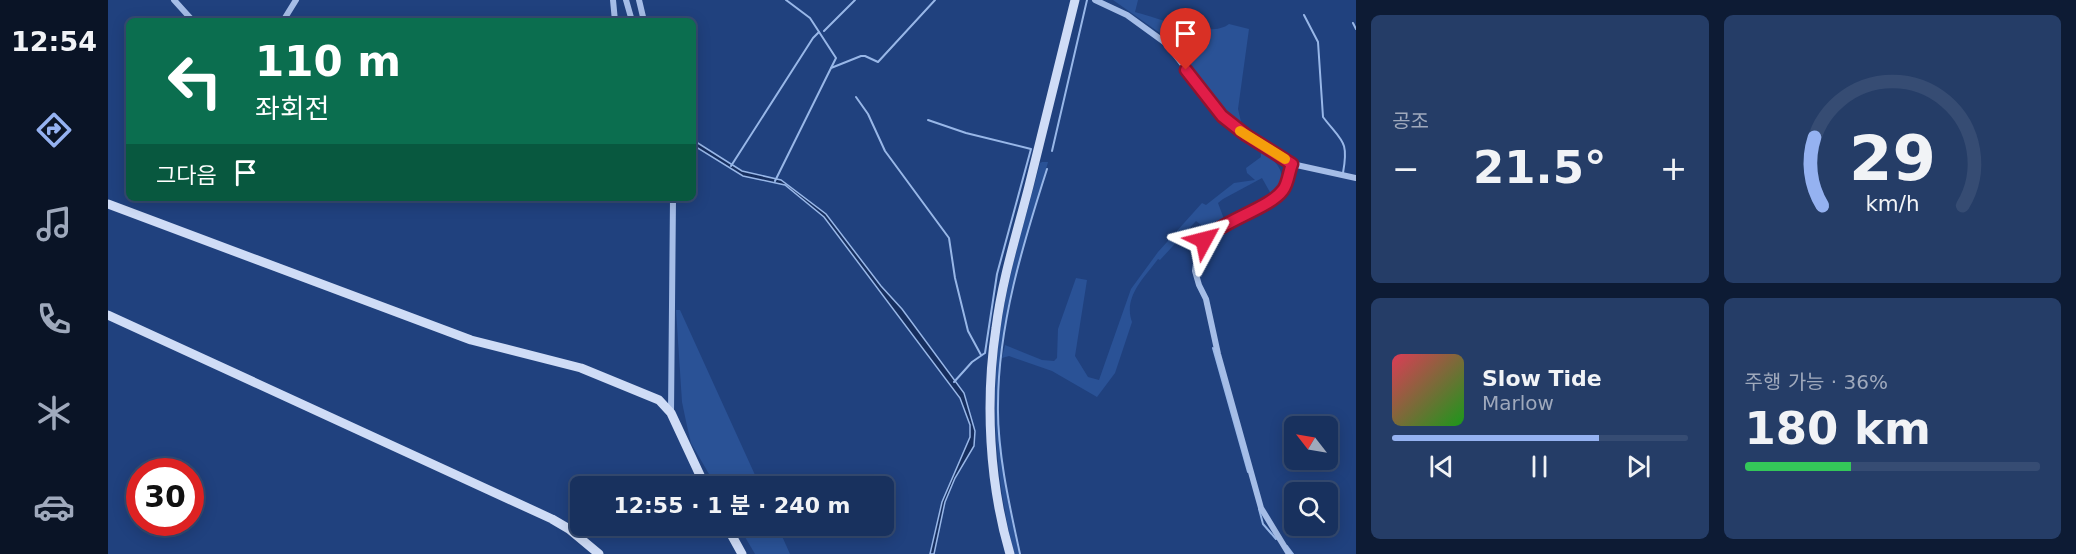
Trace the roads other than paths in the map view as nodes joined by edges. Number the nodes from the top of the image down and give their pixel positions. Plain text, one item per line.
1 (174, 0) edge
2 (296, 0) edge
3 (612, 0) edge
4 (626, 0) edge
5 (639, 0) edge
6 (1075, 0) edge
7 (1095, 0) edge
8 (190, 18) edge
9 (285, 18) edge
10 (615, 18) edge
11 (631, 18) edge
12 (643, 18) edge
13 (1292, 164) junction
14 (1356, 178) edge
15 (673, 201) edge
16 (108, 204) edge
17 (108, 315) edge
18 (671, 413) junction
19 (700, 476) edge
20 (732, 536) edge
21 (599, 554) edge
22 (742, 554) edge
23 (1010, 554) edge
24 (1288, 554) edge

1 - 8 street
2 - 9 street
3 - 10 street
4 - 11 street
5 - 12 street
6 - 23 street
7 - 13 street
13 - 14 street
13 - 24 street
15 - 18 street
16 - 18 street
17 - 21 street
18 - 19 street
20 - 22 street

